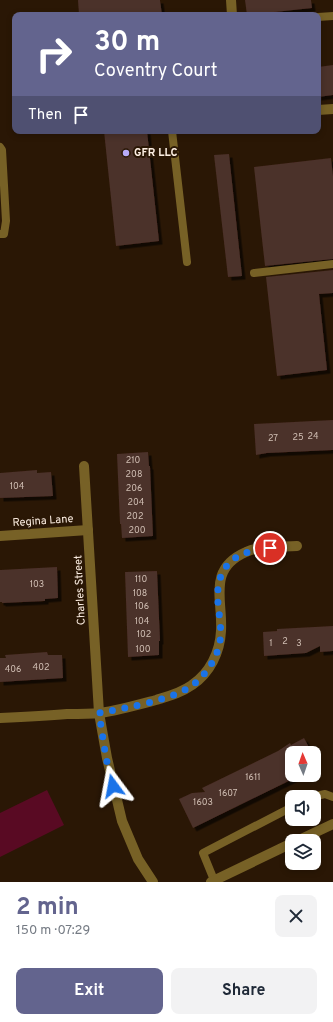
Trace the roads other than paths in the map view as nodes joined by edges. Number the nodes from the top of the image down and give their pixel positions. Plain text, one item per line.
1 (231, 0) edge
2 (232, 12) edge
3 (333, 16) edge
4 (321, 17) edge
5 (333, 109) edge
6 (321, 110) edge
7 (172, 134) edge
8 (0, 147) edge
9 (0, 234) edge
10 (187, 262) dead end
11 (333, 264) edge
12 (254, 273) dead end
13 (84, 466) dead end
14 (88, 530) junction
15 (0, 536) edge
16 (297, 546) dead end
17 (99, 713) junction
18 (0, 718) edge
19 (321, 795) edge
20 (333, 797) edge
21 (285, 811) edge
22 (332, 827) edge
23 (314, 834) edge
24 (285, 846) edge
25 (213, 881) edge
26 (153, 882) edge

1 - 2 street
3 - 4 lane
5 - 6 street
7 - 10 lane
8 - 9 lane
11 - 12 lane
13 - 14 street, Charles Street
14 - 15 street, Regina Lane
14 - 17 street, Charles Street
16 - 17 street
17 - 18 street
17 - 26 street, Charles Street
19 - 20 lane
21 - 25 lane
22 - 23 street
24 - 25 street

